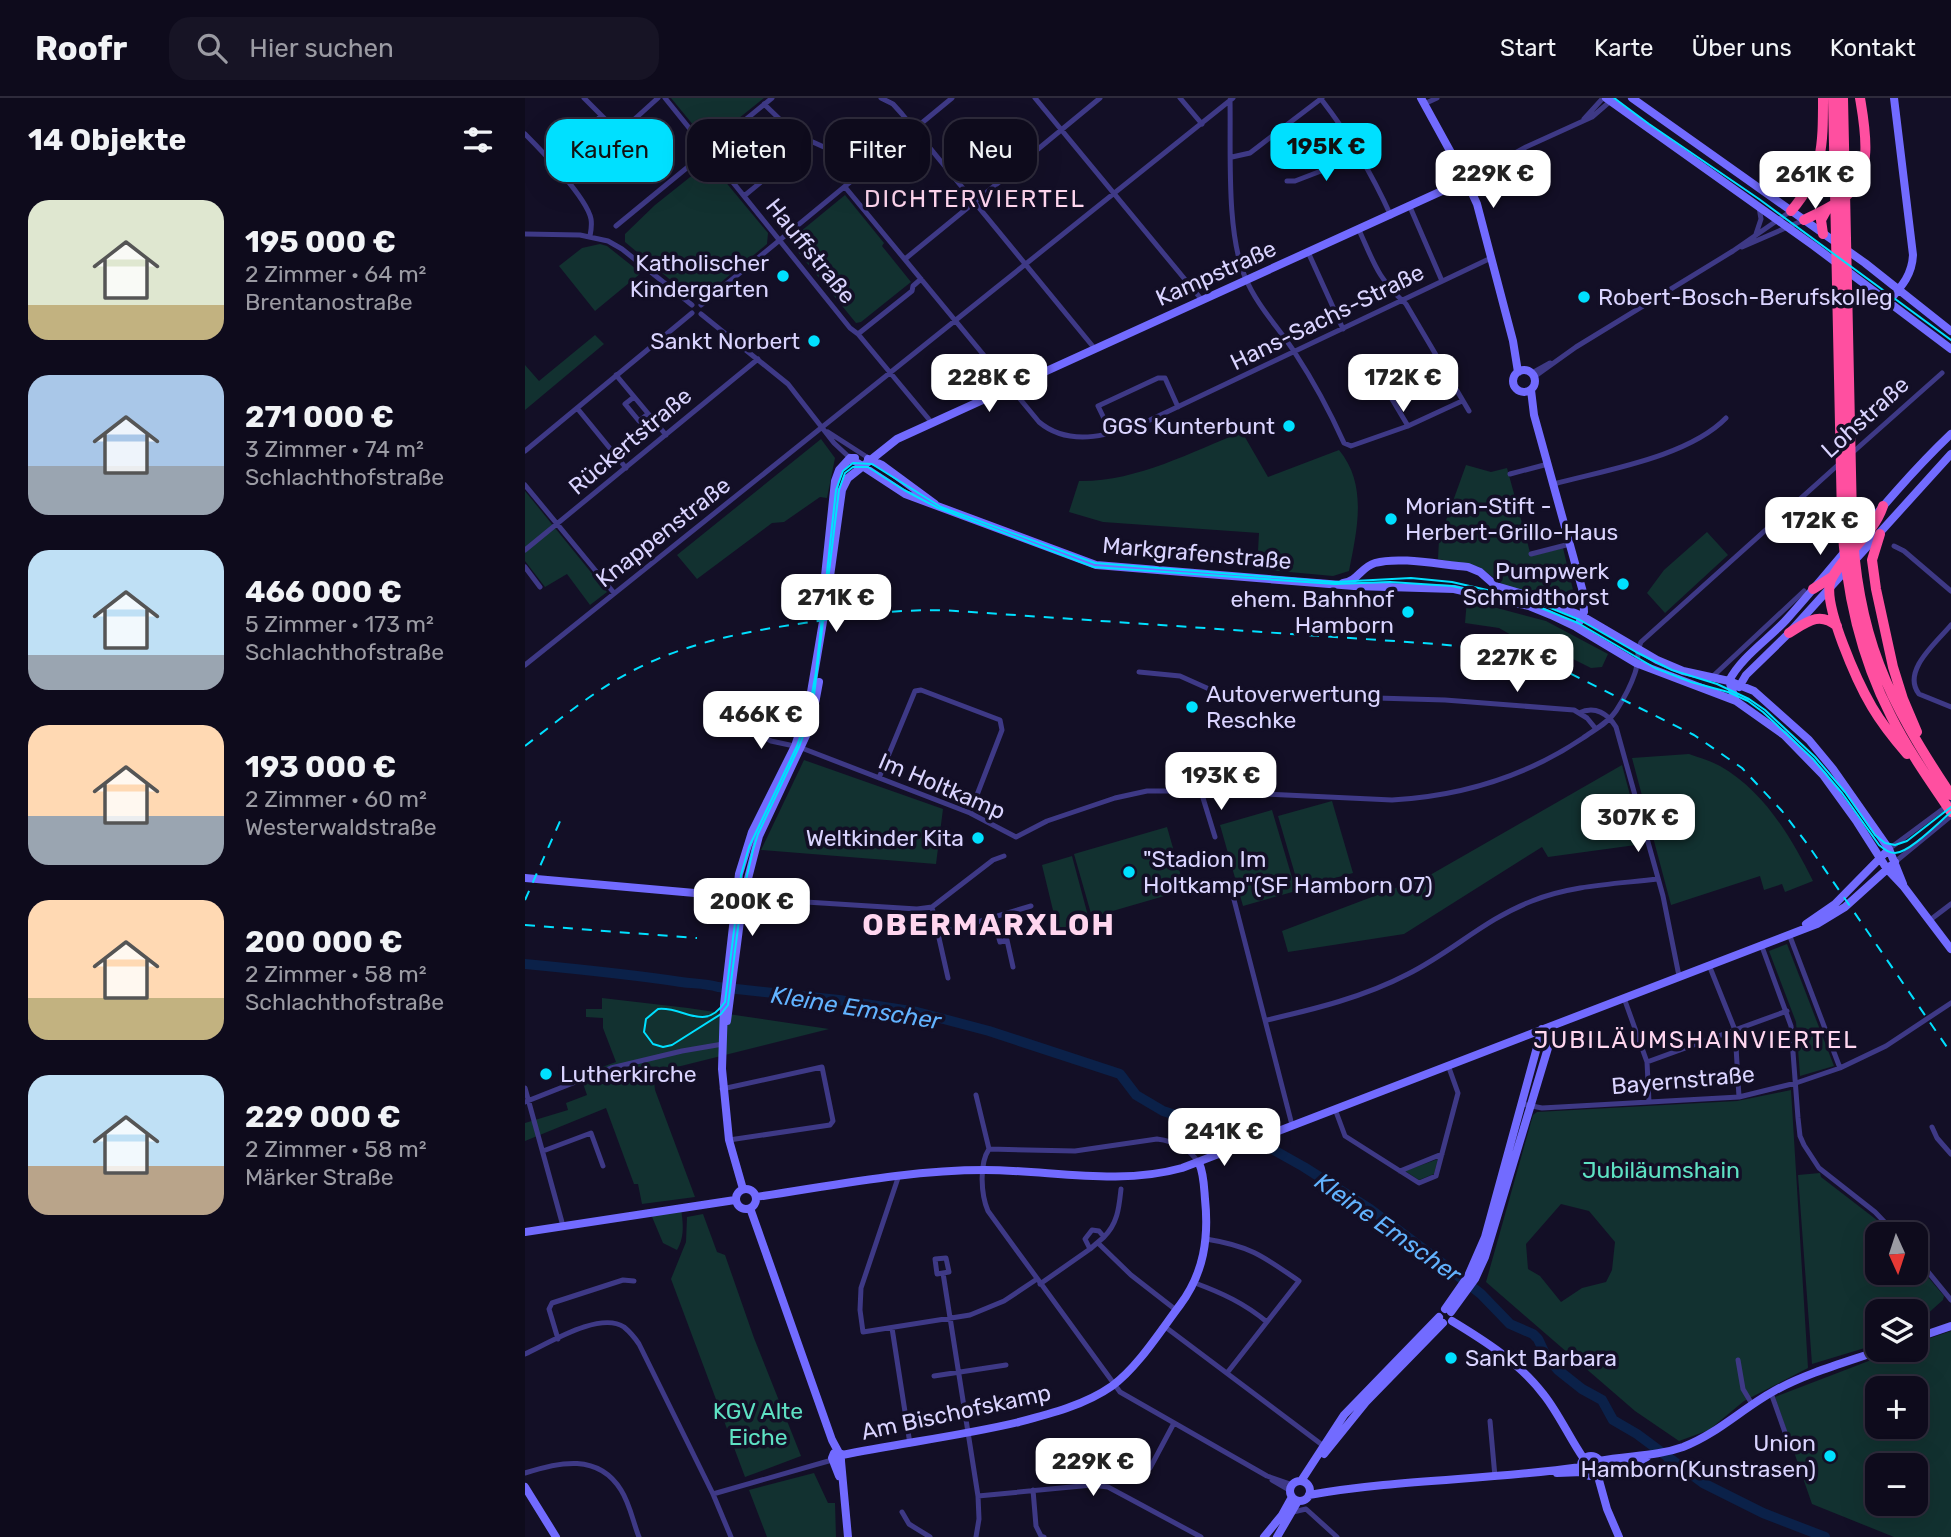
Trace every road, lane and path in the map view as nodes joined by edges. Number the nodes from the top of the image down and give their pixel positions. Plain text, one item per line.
1 (584, 98) edge
2 (658, 98) edge
3 (665, 98) edge
4 (772, 98) edge
5 (881, 98) edge
6 (952, 98) edge
7 (1035, 98) edge
8 (1100, 98) edge
9 (1180, 98) edge
10 (1321, 98) edge
11 (1437, 98) edge
12 (1632, 98) edge
13 (1823, 98) edge
14 (1833, 98) edge
15 (1843, 98) edge
16 (1860, 98) edge
17 (1894, 98) edge
18 (1231, 99) edge
19 (1608, 99) edge
20 (1423, 101) edge
21 (764, 104) junction
22 (599, 118) joint
23 (746, 119) edge
24 (778, 119) edge
25 (906, 119) edge
26 (925, 119) edge
27 (1202, 124) junction
28 (687, 125) edge
29 (1061, 130) junction
30 (525, 135) edge
31 (930, 148) edge
32 (1360, 156) junction
33 (546, 157) edge
34 (1232, 157) junction
35 (687, 168) edge
36 (1840, 172) junction
37 (1466, 180) junction
38 (1287, 181) dead end
39 (566, 182) edge
40 (733, 182) edge
41 (761, 182) edge
42 (850, 182) edge
43 (845, 187) junction
44 (1113, 194) junction
45 (744, 196) junction
46 (975, 202) junction
47 (1759, 206) junction
48 (1410, 207) junction
49 (1827, 208) junction
50 (1791, 211) junction
51 (1391, 216) junction
52 (1804, 220) junction
53 (1779, 221) junction
54 (616, 226) dead end
55 (1788, 228) junction
56 (1359, 230) junction
57 (1756, 233) junction
58 (525, 234) edge
59 (1823, 234) junction
60 (590, 236) junction
61 (782, 240) junction
62 (1733, 251) junction
63 (1308, 253) junction
64 (1491, 258) junction
65 (905, 259) junction
66 (1025, 265) junction
67 (921, 279) junction
68 (1246, 279) junction
69 (1442, 281) junction
70 (1900, 290) junction
71 (1202, 300) junction
72 (1402, 301) junction
73 (1889, 301) junction
74 (692, 305) junction
75 (701, 305) junction
76 (692, 313) junction
77 (701, 314) junction
78 (956, 321) junction
79 (1343, 329) junction
80 (1951, 331) edge
81 (859, 334) junction
82 (1095, 349) junction
83 (1951, 349) edge
84 (1294, 352) junction
85 (758, 359) junction
86 (892, 373) junction
87 (1527, 373) junction
88 (1942, 373) dead end
89 (616, 375) junction
90 (1380, 379) dead end
91 (1010, 388) junction
92 (1527, 391) junction
93 (634, 397) junction
94 (1462, 401) junction
95 (1178, 407) junction
96 (577, 408) junction
97 (1469, 411) dead end
98 (648, 414) junction
99 (1726, 418) dead end
100 (932, 423) junction
101 (1408, 426) junction
102 (823, 428) junction
103 (1111, 433) junction
104 (1951, 434) edge
105 (666, 435) junction
106 (525, 451) edge
107 (1951, 454) edge
108 (850, 458) junction
109 (866, 462) junction
110 (1548, 464) junction
111 (625, 468) junction
112 (1510, 474) dead end
113 (1553, 484) junction
114 (525, 485) edge
115 (1883, 506) junction
116 (557, 524) junction
117 (1880, 534) junction
118 (1570, 544) junction
119 (1894, 546) dead end
120 (525, 550) edge
121 (1531, 554) dead end
122 (525, 567) edge
123 (1838, 576) junction
124 (1335, 583) junction
125 (540, 587) dead end
126 (1808, 590) junction
127 (1828, 591) junction
128 (1951, 591) edge
129 (614, 593) junction
130 (1880, 605) junction
131 (824, 611) junction
132 (1583, 616) junction
133 (1951, 625) edge
134 (1576, 626) junction
135 (1837, 626) junction
136 (1790, 633) junction
137 (1637, 649) junction
138 (1636, 663) junction
139 (525, 665) edge
140 (1139, 672) dead end
141 (1711, 678) junction
142 (1728, 681) junction
143 (1735, 689) junction
144 (1713, 692) junction
145 (1736, 701) junction
146 (1951, 707) edge
147 (1579, 713) junction
148 (1611, 718) junction
149 (731, 724) dead end
150 (1596, 729) junction
151 (799, 747) junction
152 (1931, 773) junction
153 (879, 778) junction
154 (1939, 785) junction
155 (1203, 791) junction
156 (1951, 796) edge
157 (1951, 803) edge
158 (970, 813) junction
159 (1950, 816) edge
160 (1951, 826) edge
161 (1215, 837) dead end
162 (1889, 849) junction
163 (1004, 856) dead end
164 (1880, 858) junction
165 (1895, 862) junction
166 (1887, 869) junction
167 (525, 878) edge
168 (1658, 879) junction
169 (1904, 887) junction
170 (1232, 892) dead end
171 (740, 897) junction
172 (1951, 904) edge
173 (1031, 906) dead end
174 (932, 907) junction
175 (993, 916) junction
176 (1930, 920) junction
177 (1792, 932) junction
178 (937, 934) junction
179 (1761, 944) junction
180 (1951, 949) edge
181 (1709, 965) junction
182 (1013, 967) dead end
183 (1678, 976) junction
184 (948, 978) dead end
185 (1624, 998) junction
186 (1951, 1003) edge
187 (1787, 1011) junction
188 (1266, 1020) junction
189 (1545, 1028) junction
190 (1735, 1030) junction
191 (1521, 1037) junction
192 (723, 1044) junction
193 (1537, 1049) junction
194 (1647, 1062) junction
195 (1448, 1065) junction
196 (1840, 1068) junction
197 (1796, 1083) junction
198 (525, 1088) edge
199 (722, 1089) junction
200 (976, 1095) dead end
201 (1739, 1097) junction
202 (527, 1101) edge
203 (1649, 1102) junction
204 (1526, 1105) junction
205 (1335, 1109) junction
206 (1292, 1125) junction
207 (1932, 1127) dead end
208 (729, 1140) junction
209 (989, 1149) junction
210 (543, 1151) junction
211 (1442, 1154) junction
212 (1951, 1154) edge
213 (1199, 1163) junction
214 (603, 1166) dead end
215 (984, 1170) junction
216 (1400, 1171) junction
217 (899, 1175) junction
218 (743, 1189) junction
219 (1121, 1189) dead end
220 (756, 1197) junction
221 (735, 1200) junction
222 (750, 1208) junction
223 (1885, 1222) edge
224 (563, 1226) junction
225 (525, 1232) edge
226 (1104, 1237) junction
227 (1206, 1239) junction
228 (1098, 1243) junction
229 (1090, 1249) junction
230 (943, 1273) dead end
231 (1929, 1273) edge
232 (634, 1281) dead end
233 (1039, 1282) junction
234 (1195, 1283) junction
235 (1951, 1300) edge
236 (1176, 1310) junction
237 (1446, 1316) junction
238 (950, 1318) junction
239 (1267, 1322) junction
240 (1951, 1325) edge
241 (1164, 1326) junction
242 (892, 1328) junction
243 (1928, 1334) edge
244 (558, 1339) junction
245 (525, 1354) edge
246 (1865, 1355) edge
247 (1738, 1360) dead end
248 (1006, 1365) dead end
249 (958, 1372) junction
250 (1227, 1373) junction
251 (935, 1376) dead end
252 (1114, 1385) junction
253 (1771, 1393) junction
254 (1752, 1404) junction
255 (1490, 1422) dead end
256 (1174, 1423) junction
257 (967, 1434) junction
258 (1787, 1437) dead end
259 (910, 1444) junction
260 (1325, 1448) junction
261 (837, 1458) junction
262 (1584, 1464) junction
263 (1150, 1468) dead end
264 (1597, 1469) junction
265 (525, 1473) edge
266 (1495, 1477) junction
267 (525, 1487) edge
268 (1033, 1490) junction
269 (1300, 1490) junction
270 (713, 1494) junction
271 (978, 1496) junction
272 (902, 1512) dead end
273 (1293, 1512) junction
274 (556, 1537) edge
275 (639, 1537) edge
276 (731, 1537) edge
277 (848, 1537) edge
278 (930, 1537) edge
279 (976, 1537) edge
280 (1042, 1537) edge
281 (1201, 1537) edge
282 (1265, 1537) edge
283 (1277, 1537) edge
284 (1337, 1537) edge
285 (1619, 1537) edge

1 - 22 street
2 - 22 street
3 - 28 street, Hauffstraße
4 - 21 street
5 - 25 street
6 - 26 street
7 - 29 street
8 - 29 street
9 - 27 street
10 - 32 street
10 - 34 street
11 - 20 street
12 - 50 street
13 - 50 highway
14 - 36 highway
15 - 36 highway
16 - 49 highway
17 - 70 street
18 - 27 street, Knappenstraße
18 - 34 street
19 - 37 street, Kampstraße
19 - 47 street
20 - 37 street
21 - 23 street
21 - 24 street
27 - 44 street, Knappenstraße
29 - 44 street
29 - 46 street
30 - 33 street
31 - 46 street
32 - 38 street
32 - 51 street
34 - 68 street
35 - 54 street
36 - 152 highway
37 - 48 street, Kampstraße
37 - 64 street
39 - 60 street
40 - 45 street, Hauffstraße
41 - 45 street
42 - 43 street
43 - 61 street
43 - 65 street, Hans-Sachs-Straße
44 - 66 street, Knappenstraße
44 - 71 street
45 - 61 street, Hauffstraße
46 - 65 street
46 - 66 street
47 - 53 street
47 - 57 street
48 - 51 street, Kampstraße
48 - 69 street
49 - 52 highway
49 - 59 highway
50 - 52 street
50 - 53 street
51 - 56 street, Kampstraße
52 - 55 street
52 - 59 street
53 - 55 street
53 - 57 street
55 - 62 street
55 - 73 street
56 - 63 street, Kampstraße
56 - 72 street
57 - 62 street
58 - 60 street
59 - 70 street
60 - 74 street
61 - 75 street
61 - 81 street, Hauffstraße
62 - 87 street
63 - 68 street, Kampstraße
63 - 79 street
64 - 69 street, Hans-Sachs-Straße
64 - 87 street
65 - 67 street, Hans-Sachs-Straße
66 - 78 street, Knappenstraße
66 - 82 street
67 - 78 street, Hans-Sachs-Straße
67 - 81 street
68 - 71 street, Kampstraße
68 - 84 street
69 - 72 street, Hans-Sachs-Straße
70 - 73 street
70 - 80 street
71 - 82 street, Kampstraße
72 - 79 street, Hans-Sachs-Straße
72 - 94 street
73 - 83 street
74 - 75 street
74 - 76 street
75 - 77 street
76 - 77 street
76 - 89 street
77 - 85 street
78 - 86 street, Knappenstraße
78 - 91 street, Hans-Sachs-Straße
79 - 84 street, Hans-Sachs-Straße
81 - 86 street, Hauffstraße
82 - 91 street, Kampstraße
84 - 95 street, Hans-Sachs-Straße
84 - 101 street
85 - 102 street
85 - 105 street, Rückertstraße
86 - 100 street, Hauffstraße
86 - 102 street, Knappenstraße
87 - 92 street
87 - 92 street
88 - 137 street, Lohstraße
89 - 93 street
89 - 96 street
90 - 101 street
91 - 100 street, Kampstraße
91 - 103 street, Hans-Sachs-Straße
92 - 110 street
93 - 98 street
93 - 98 street
94 - 97 street
94 - 101 street
95 - 103 street, Hans-Sachs-Straße
95 - 103 street
96 - 106 street
96 - 111 street
98 - 105 street
99 - 113 street
100 - 109 street, Kampstraße
102 - 108 street
102 - 109 street
102 - 129 street, Knappenstraße
104 - 115 street
105 - 111 street, Rückertstraße
107 - 117 street
108 - 109 street
108 - 131 street
109 - 124 street, Markgrafenstraße
109 - 131 street, Kampstraße
110 - 112 street
110 - 113 street
111 - 116 street, Rückertstraße
113 - 118 street
114 - 116 street
115 - 123 highway
115 - 126 street
116 - 120 street, Rückertstraße
116 - 129 street
117 - 123 street
117 - 130 highway
118 - 121 street
118 - 132 street
119 - 128 street
122 - 125 street
123 - 126 highway
123 - 127 highway
123 - 130 highway
124 - 132 street, Markgrafenstraße
124 - 134 street, Markgrafenstraße
126 - 141 street
126 - 142 street
127 - 135 highway
127 - 136 street
129 - 139 street, Knappenstraße
130 - 152 highway
131 - 151 street
132 - 134 street
132 - 137 street, Markgrafenstraße
133 - 146 street
134 - 138 street, Markgrafenstraße
135 - 136 highway
135 - 152 highway
136 - 143 street
137 - 138 street
137 - 141 street, Markgrafenstraße
138 - 144 street, Markgrafenstraße
138 - 148 street
140 - 147 street
141 - 142 street, Markgrafenstraße
142 - 143 street, Markgrafenstraße
143 - 144 street
143 - 145 street
143 - 162 street, Markgrafenstraße
144 - 145 street, Markgrafenstraße
145 - 164 street, Markgrafenstraße
147 - 148 street
147 - 150 street
148 - 150 street, Im Holtkamp
148 - 168 street
149 - 151 street, Im Holtkamp
150 - 155 street, Im Holtkamp
151 - 153 street, Im Holtkamp
151 - 171 street
152 - 154 highway
153 - 158 street, Im Holtkamp
153 - 158 street
154 - 156 highway
154 - 159 highway
155 - 158 street, Im Holtkamp
155 - 161 street
157 - 162 street
159 - 160 street
159 - 165 street
162 - 164 street
162 - 165 street, Markgrafenstraße
163 - 174 street
164 - 166 street, Markgrafenstraße
164 - 177 street
165 - 166 street
165 - 169 street, Markgrafenstraße
166 - 169 street, Markgrafenstraße
166 - 177 street
167 - 171 street
168 - 183 street
168 - 188 street
169 - 176 street
170 - 188 street
171 - 174 street
171 - 192 street
172 - 176 street
173 - 175 street
174 - 178 street
175 - 178 street
175 - 182 street
176 - 180 street
177 - 179 street
177 - 196 street
178 - 184 street
179 - 181 street
179 - 187 street
181 - 183 street
181 - 190 street
183 - 185 street
185 - 189 street
185 - 194 street
186 - 196 street, Bayernstraße
187 - 190 street
187 - 197 street
188 - 206 street
189 - 191 street
189 - 193 street
189 - 204 street
190 - 194 street
190 - 201 street
191 - 193 street
191 - 195 street
192 - 199 street
192 - 202 street
193 - 204 street
194 - 203 street
195 - 205 street
195 - 211 street
196 - 197 street, Bayernstraße
197 - 201 street, Bayernstraße
197 - 223 street
198 - 202 street
199 - 208 street
199 - 208 street
200 - 209 street
201 - 203 street, Bayernstraße
202 - 210 street
203 - 204 street, Bayernstraße
204 - 237 street
205 - 206 street
205 - 216 street
206 - 213 street
207 - 212 street
208 - 218 street
209 - 213 street
209 - 215 street
210 - 214 street
210 - 224 street
211 - 216 street
211 - 216 street
213 - 215 street
213 - 227 street, Am Bischofskamp
215 - 217 street
215 - 233 street
217 - 220 street
217 - 242 street
218 - 220 street
218 - 221 street
219 - 226 street
220 - 222 street
221 - 222 street
221 - 224 street
222 - 261 street
224 - 225 street
226 - 228 street
226 - 229 street
227 - 234 street, Am Bischofskamp
227 - 239 street
228 - 229 street
228 - 236 street
229 - 233 street
230 - 238 street
231 - 235 street
232 - 244 street
233 - 238 street
233 - 252 street
234 - 236 street, Am Bischofskamp
234 - 239 street
236 - 241 street, Am Bischofskamp
237 - 260 street
237 - 262 street
238 - 242 street
238 - 249 street
239 - 250 street
240 - 243 street
241 - 250 street
241 - 252 street, Am Bischofskamp
242 - 259 street
244 - 245 street
244 - 270 street
246 - 253 street
247 - 254 street
248 - 249 street
249 - 251 street
249 - 257 street
250 - 260 street
252 - 256 street
252 - 257 street, Am Bischofskamp
253 - 254 street
253 - 258 street
254 - 264 street
255 - 266 street
256 - 263 street
256 - 269 street
257 - 259 street, Am Bischofskamp
257 - 271 street
259 - 261 street, Am Bischofskamp
260 - 269 street
261 - 270 street, Am Bischofskamp
261 - 277 street
262 - 264 street
262 - 264 street
262 - 266 street
264 - 285 street
265 - 275 street
266 - 269 street
267 - 274 street
268 - 271 street
268 - 280 street
268 - 281 street
269 - 273 street
269 - 282 street
270 - 276 street
271 - 279 street
272 - 278 street
273 - 283 street
273 - 284 street

